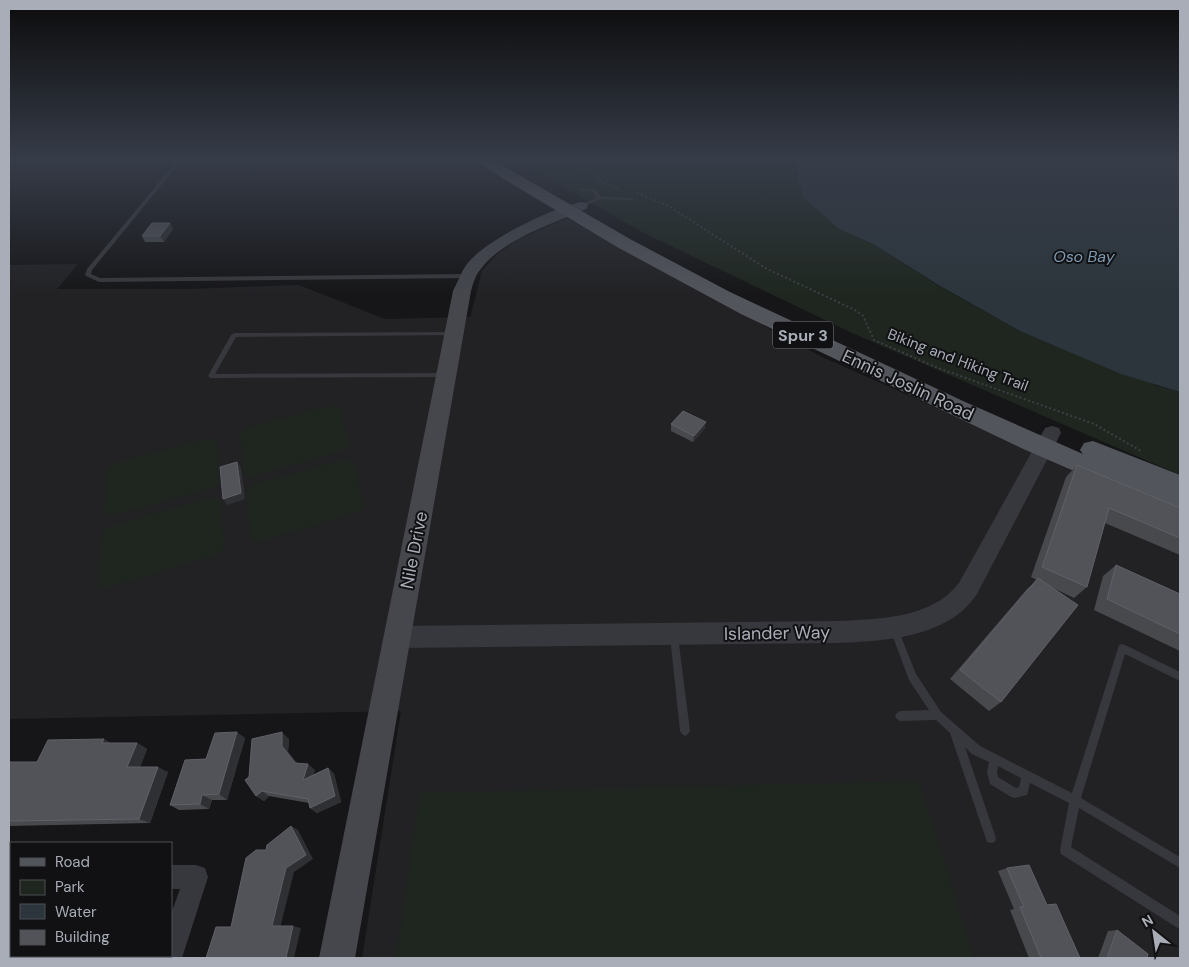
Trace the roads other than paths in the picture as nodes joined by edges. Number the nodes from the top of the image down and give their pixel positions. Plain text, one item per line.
1 (141, 206) edge
2 (575, 206) edge
3 (588, 206) edge
4 (468, 276) junction
5 (454, 334) junction
6 (447, 375) junction
7 (1048, 440) junction
8 (1180, 486) edge
9 (1180, 506) edge
10 (894, 629) junction
11 (673, 634) junction
12 (397, 637) junction
13 (1180, 677) edge
14 (938, 715) junction
15 (900, 716) dead end
16 (954, 730) junction
17 (685, 731) dead end
18 (994, 759) junction
19 (1026, 775) junction
20 (1075, 800) junction
21 (991, 838) dead end
22 (1180, 864) edge
23 (172, 877) edge
24 (1180, 923) edge
25 (172, 950) edge
26 (337, 958) edge

1 - 4 lane
2 - 4 main road, Nile Drive
3 - 7 main road, Ennis Joslin Road / Spur 3
4 - 5 main road, Nile Drive
5 - 6 main road, Nile Drive
5 - 6 lane
6 - 12 main road, Nile Drive
7 - 8 main road, Ennis Joslin Road / Spur 3
7 - 9 main road, Ennis Joslin Road / Spur 3
7 - 10 street, Islander Way
10 - 11 street, Islander Way
10 - 14 lane
11 - 12 street, Islander Way
11 - 17 lane
12 - 26 main road, Nile Drive
13 - 20 lane
14 - 15 lane
14 - 16 lane
16 - 18 lane
16 - 21 lane
18 - 19 lane
18 - 19 lane
19 - 20 lane
20 - 22 lane
20 - 24 lane
23 - 25 street

